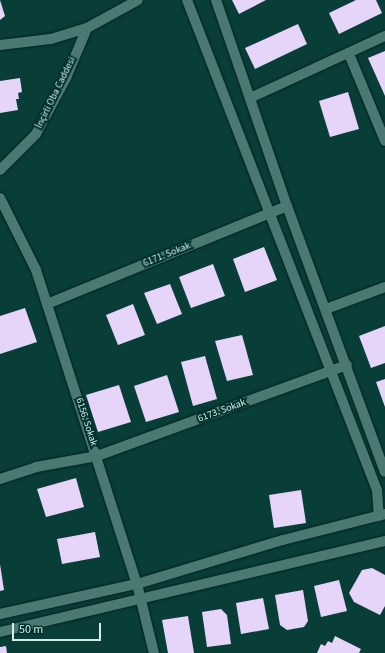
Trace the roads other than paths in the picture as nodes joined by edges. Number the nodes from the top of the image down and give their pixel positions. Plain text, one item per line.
1 (138, 0) edge
2 (187, 0) edge
3 (216, 0) edge
4 (87, 28) junction
5 (385, 36) edge
6 (0, 45) edge
7 (349, 54) junction
8 (250, 98) junction
9 (385, 141) edge
10 (0, 170) edge
11 (0, 198) edge
12 (287, 206) junction
13 (271, 213) junction
14 (385, 287) edge
15 (47, 304) junction
16 (326, 309) junction
17 (347, 365) junction
18 (330, 371) junction
19 (97, 456) junction
20 (385, 472) edge
21 (0, 479) edge
22 (382, 515) edge
23 (385, 541) edge
24 (137, 584) junction
25 (140, 600) junction
26 (0, 614) edge
27 (0, 632) edge
28 (154, 653) edge

1 - 4 street
2 - 13 street
3 - 8 street
4 - 6 street
4 - 10 street, İnçirli Oba Caddesi
5 - 7 street
7 - 8 street
7 - 9 street
8 - 12 street
11 - 15 street, 6156. Sokak
12 - 13 street, 6171. Sokak
12 - 16 street
13 - 15 street, 6171. Sokak
13 - 18 street
14 - 16 street
15 - 19 street, 6156. Sokak
16 - 17 street
17 - 18 street, 6173. Sokak
17 - 20 street
18 - 19 street, 6173. Sokak
18 - 22 street
19 - 21 street, 6173. Sokak
19 - 24 street, 6156. Sokak
22 - 24 street
23 - 25 street
24 - 25 street, 6156. Sokak
24 - 26 street
25 - 27 street
25 - 28 street, 6156. Sokak

